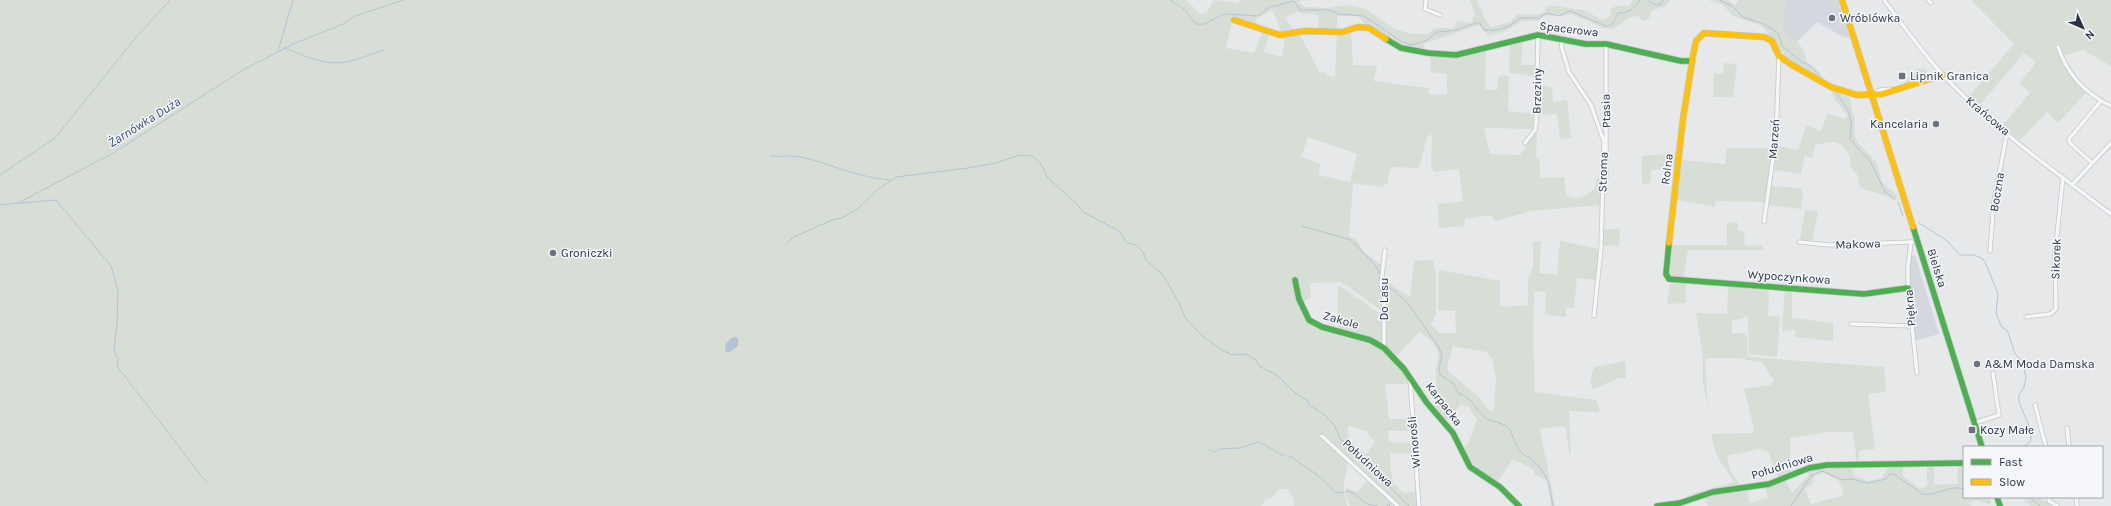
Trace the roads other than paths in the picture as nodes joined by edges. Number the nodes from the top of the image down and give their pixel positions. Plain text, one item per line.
1 (1426, 0) edge
2 (1842, 0) edge
3 (1884, 0) edge
4 (1440, 15) dead end
5 (1234, 20) dead end
6 (1538, 35) junction
7 (1561, 38) junction
8 (1606, 44) junction
9 (2058, 47) dead end
10 (1779, 56) junction
11 (1692, 62) junction
12 (1943, 75) junction
13 (1872, 96) junction
14 (2101, 101) junction
15 (2111, 106) edge
16 (2007, 133) junction
17 (1525, 143) dead end
18 (2111, 143) edge
19 (2092, 163) junction
20 (1606, 177) dead end
21 (2063, 177) junction
22 (2072, 184) junction
23 (2111, 214) edge
24 (1764, 222) dead end
25 (1799, 242) dead end
26 (1914, 242) junction
27 (1385, 250) dead end
28 (1990, 251) dead end
29 (1669, 279) joint
30 (1295, 280) dead end
31 (1908, 288) junction
32 (1594, 316) dead end
33 (2026, 317) dead end
34 (1851, 324) dead end
35 (1911, 326) junction
36 (1384, 348) junction
37 (1917, 373) dead end
38 (1993, 373) dead end
39 (1410, 378) junction
40 (2035, 405) dead end
41 (1974, 423) junction
42 (2067, 428) dead end
43 (1322, 436) dead end
44 (1982, 446) edge
45 (2046, 446) edge
46 (2069, 446) edge
47 (1963, 463) edge
48 (2049, 498) edge
49 (1398, 506) edge
50 (1418, 506) edge
51 (1519, 506) edge
52 (1658, 506) edge
53 (2057, 506) edge

1 - 4 street
2 - 13 street, Bielska
3 - 12 street, Krańcowa
5 - 6 street, Spacerowa
6 - 7 street, Spacerowa
6 - 17 street, Brzeziny
7 - 8 street, Spacerowa
7 - 32 street, Stroma
8 - 11 street, Spacerowa
8 - 20 street, Ptasia
9 - 14 street
10 - 11 street
10 - 13 street
10 - 24 street, Marzeń
11 - 29 street, Rolna
12 - 13 street
12 - 16 street, Krańcowa
13 - 26 street, Bielska
14 - 15 street
14 - 19 street
16 - 21 street, Krańcowa
16 - 28 street, Boczna
18 - 19 street
19 - 22 street
21 - 22 street, Krańcowa
21 - 33 street, Sikorek
22 - 23 street, Krańcowa
25 - 26 street, Makowa
26 - 31 street, Piękna
26 - 41 street, Bielska
27 - 36 street, Do Lasu
29 - 31 street, Wypoczynkowa
30 - 36 street, Zakole
31 - 35 street, Piękna
34 - 35 street
35 - 37 street, Piękna
36 - 39 street, Karpacka
38 - 41 street
39 - 50 street, Winorośli
39 - 51 street, Karpacka
40 - 45 street
41 - 44 street, Bielska
42 - 46 street
43 - 49 street, Południowa
47 - 52 street, Południowa
48 - 53 street

